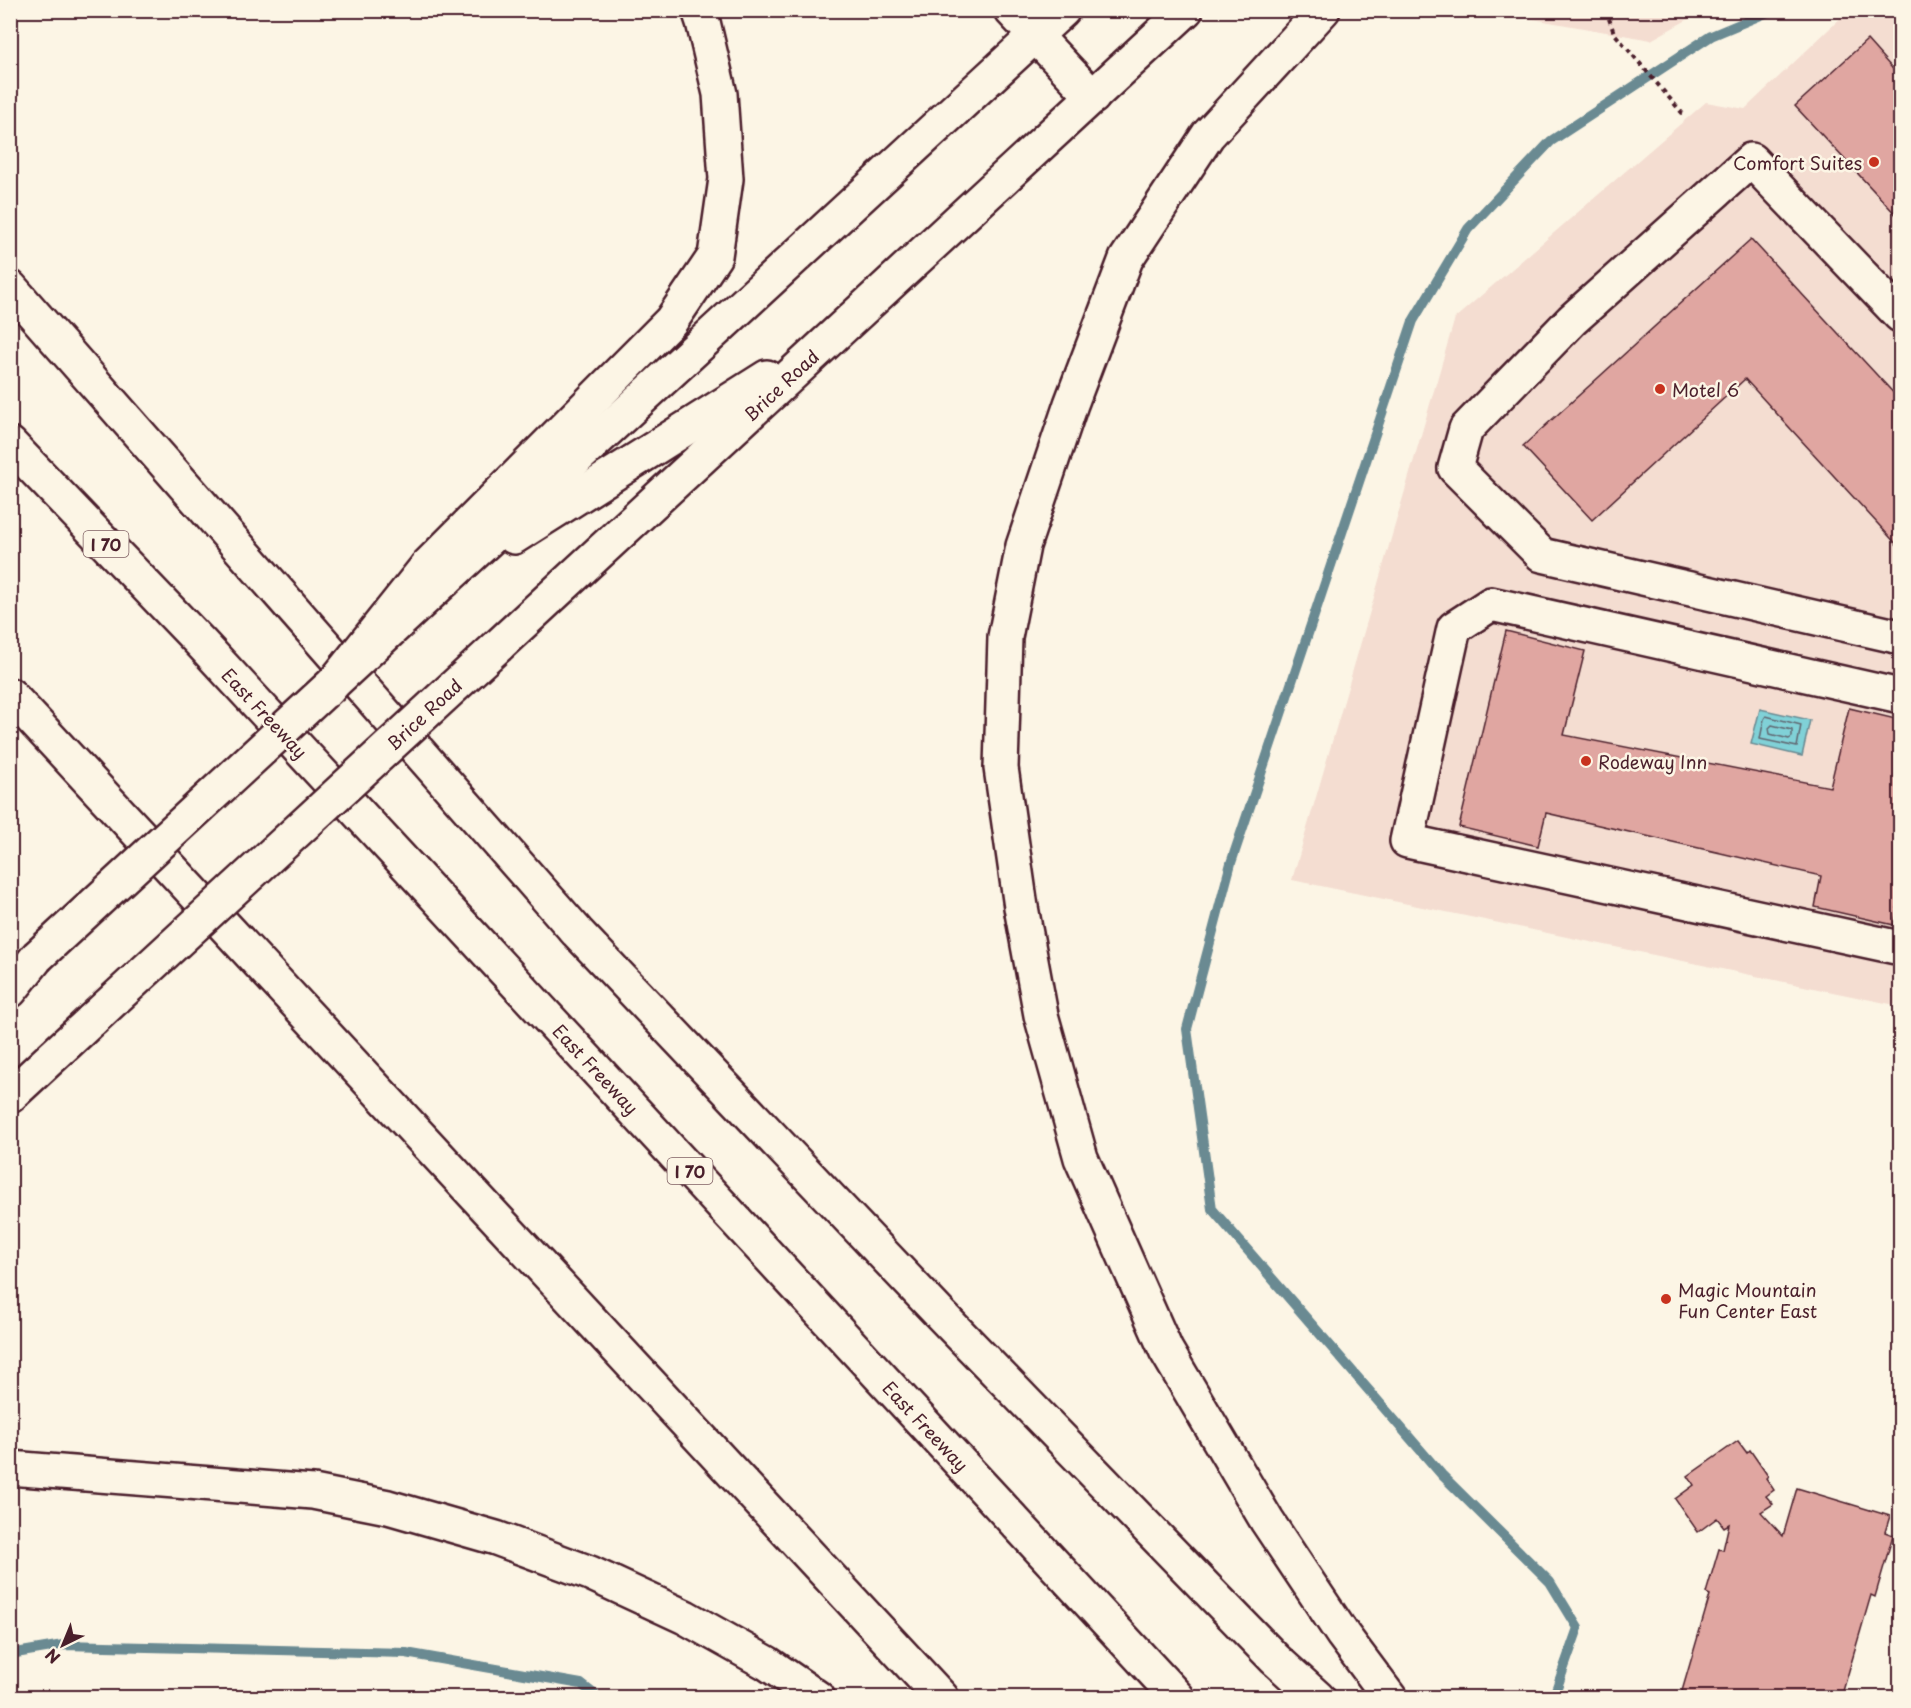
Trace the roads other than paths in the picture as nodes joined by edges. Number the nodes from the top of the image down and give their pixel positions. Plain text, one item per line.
1 (699, 10) edge
2 (1011, 10) edge
3 (1063, 10) edge
4 (1186, 10) edge
5 (1323, 10) edge
6 (1036, 36) junction
7 (1093, 97) junction
8 (10, 287) edge
9 (1900, 315) edge
10 (837, 333) junction
11 (10, 444) edge
12 (436, 573) junction
13 (1900, 637) edge
14 (10, 695) edge
15 (1900, 696) edge
16 (1900, 948) edge
17 (37, 957) junction
18 (10, 981) edge
19 (10, 991) edge
20 (10, 1096) edge
21 (10, 1468) edge
22 (818, 1698) edge
23 (942, 1698) edge
24 (1178, 1698) edge
25 (1318, 1698) edge
26 (1390, 1698) edge

1 - 12 main road
2 - 6 main road
3 - 6 main road
4 - 7 main road, Brice Road
5 - 26 main road
6 - 7 main road
6 - 12 main road
7 - 10 main road, Brice Road
8 - 25 main road
9 - 13 main road
10 - 12 main road, Brice Road
10 - 20 main road, Brice Road, bridge
11 - 24 main road, East Freeway / I 70
12 - 17 main road, bridge
14 - 23 main road
15 - 16 main road
17 - 18 main road
17 - 19 main road
21 - 22 main road

